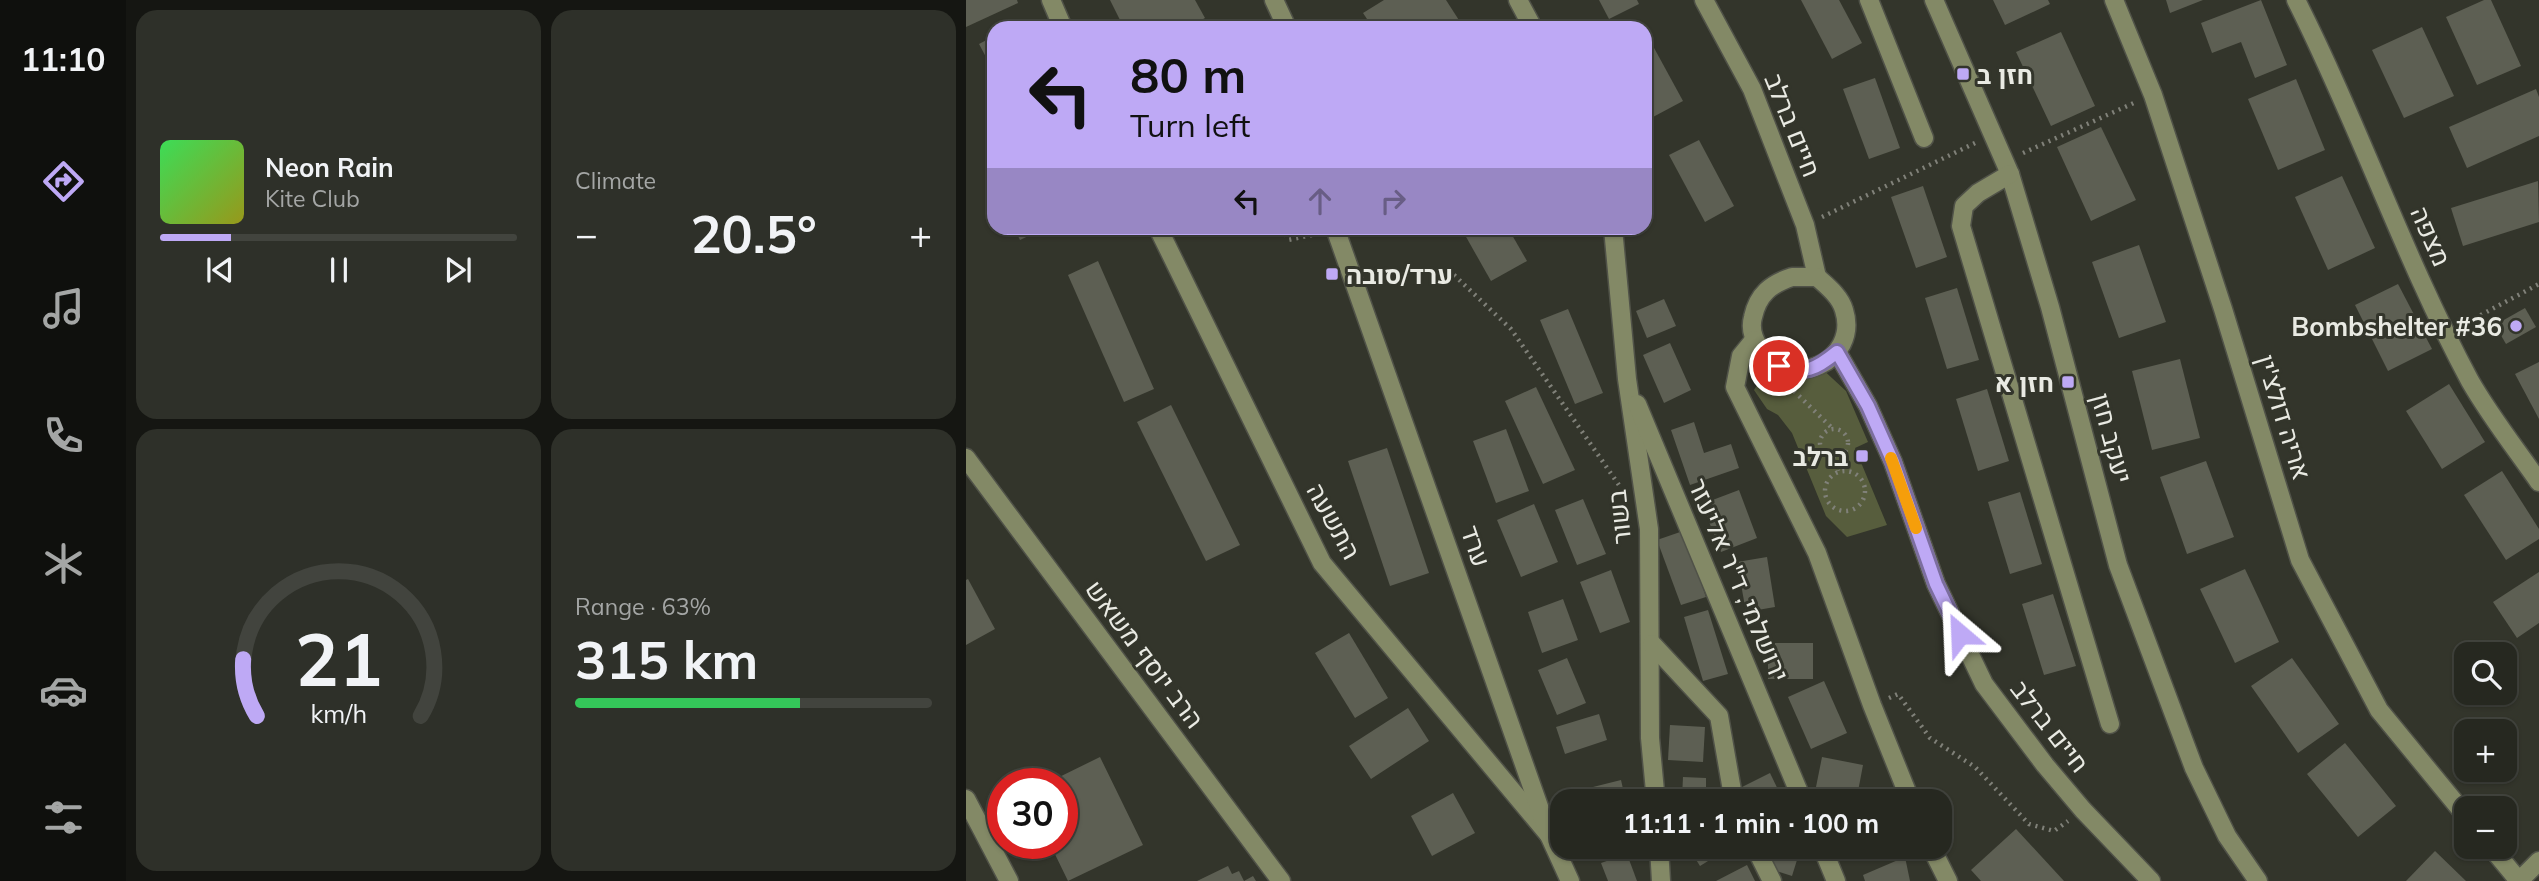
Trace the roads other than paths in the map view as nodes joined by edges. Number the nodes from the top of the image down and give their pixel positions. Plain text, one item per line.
1 (1051, 0) edge
2 (1274, 0) edge
3 (1518, 0) edge
4 (1704, 0) edge
5 (1869, 0) edge
6 (1934, 0) edge
7 (2114, 0) edge
8 (2296, 0) edge
9 (1060, 21) edge
10 (1284, 21) edge
11 (1529, 21) edge
12 (1924, 138) dead end
13 (2007, 167) junction
14 (1161, 235) edge
15 (1337, 235) edge
16 (1614, 235) edge
17 (1817, 277) junction
18 (1754, 340) junction
19 (1837, 352) junction
20 (1627, 379) junction
21 (966, 458) edge
22 (2539, 482) edge
23 (1651, 644) junction
24 (2110, 724) dead end
25 (1655, 789) edge
26 (1732, 789) edge
27 (1798, 789) edge
28 (1906, 789) edge
29 (966, 801) edge
30 (2454, 801) edge
31 (1549, 835) junction
32 (1660, 859) edge
33 (1761, 859) edge
34 (1827, 859) edge
35 (1936, 859) edge
36 (2501, 859) edge
37 (2539, 861) edge
38 (1009, 881) edge
39 (1281, 881) edge
40 (1570, 881) edge
41 (1661, 881) edge
42 (1772, 881) edge
43 (1836, 881) edge
44 (1948, 881) edge
45 (2151, 881) edge
46 (2258, 881) edge
47 (2519, 881) edge

1 - 9 street
2 - 10 street
3 - 11 street
4 - 17 street, חיים ברלב
5 - 12 street
6 - 13 street, יעקב חזן
7 - 30 street, אריה דולצ'ין
8 - 22 street, מצפה
13 - 24 street
13 - 46 street, יעקב חזן
14 - 31 street, התשעה
15 - 31 street, ערד
16 - 20 street, בשור
17 - 18 street
17 - 19 street
18 - 19 street
18 - 28 street
19 - 45 street, חיים ברלב
20 - 23 street, בשור
20 - 27 street, ירושלמי, ד"ר אליעזר
21 - 39 street, הרב יוסף משאש
23 - 25 street, בשור
23 - 26 street
29 - 38 street
31 - 40 street, ערד
32 - 41 street
33 - 42 street
34 - 43 street
35 - 44 street
36 - 47 street
37 - 47 street

